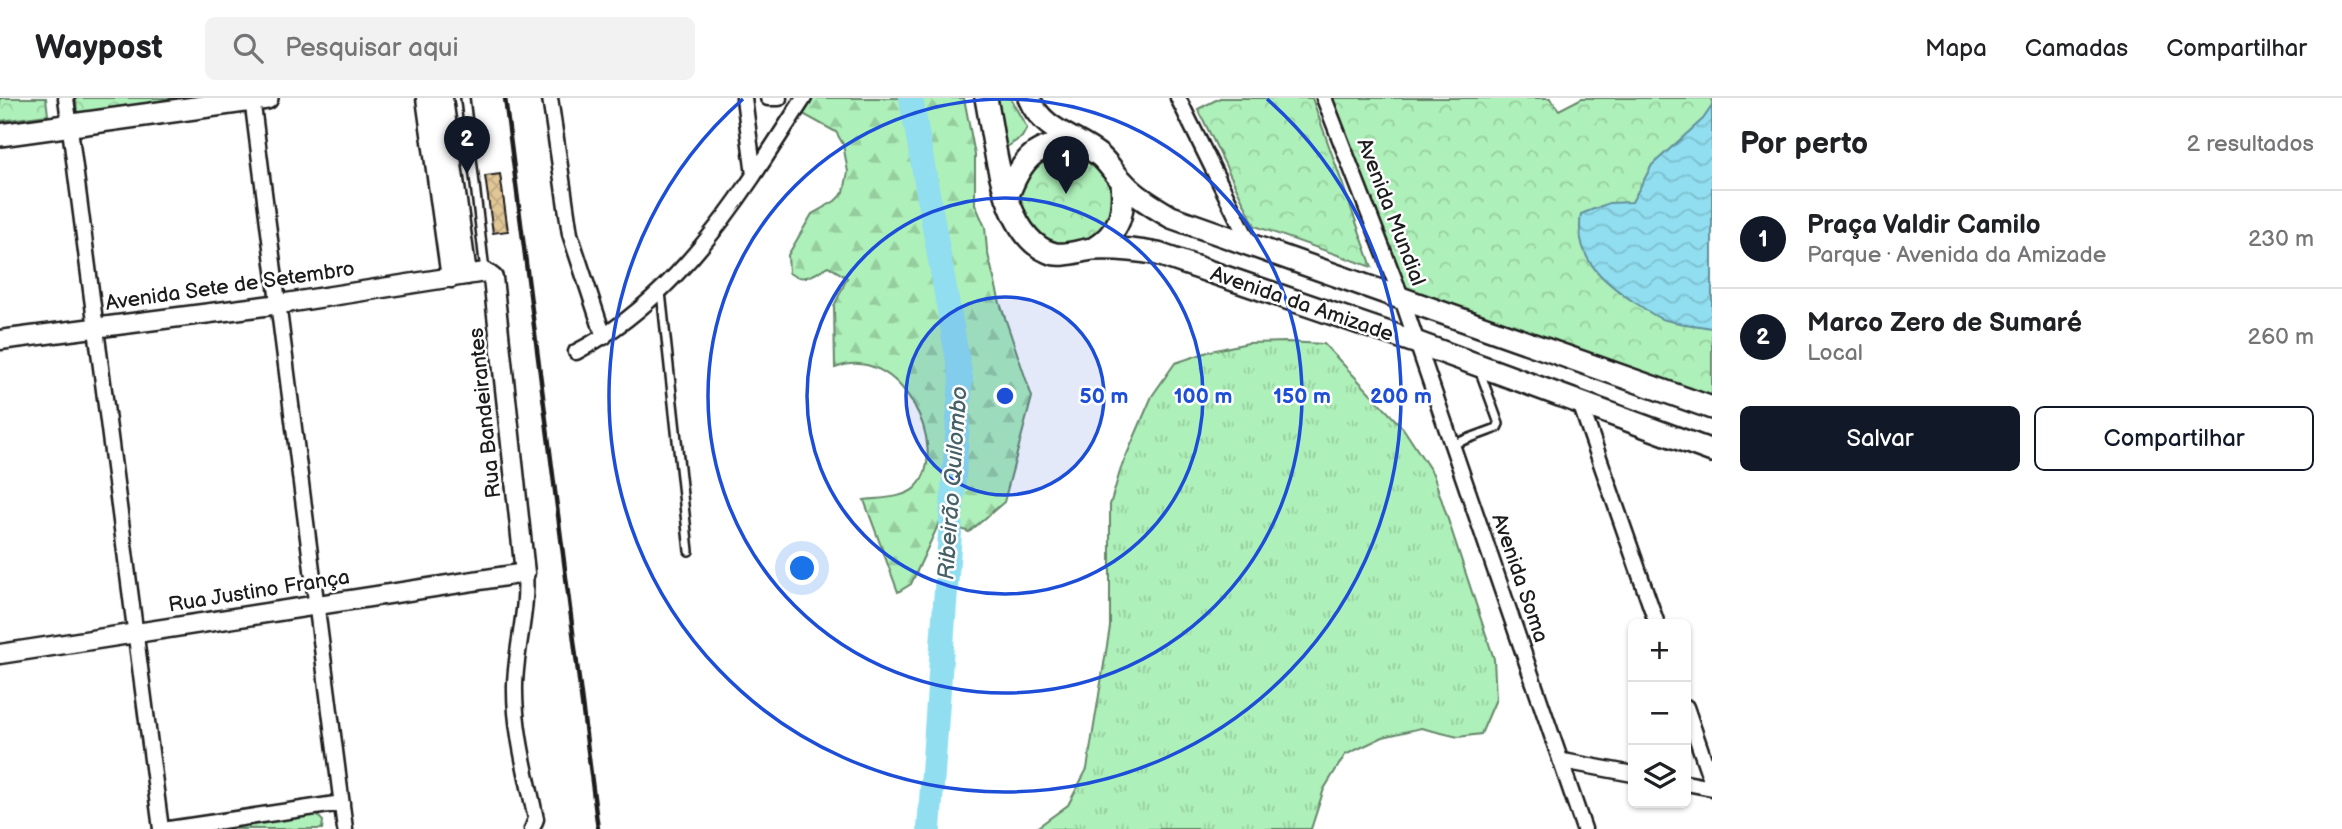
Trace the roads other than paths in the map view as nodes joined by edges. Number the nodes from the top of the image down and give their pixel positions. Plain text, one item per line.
1 (66, 98) edge
2 (426, 98) edge
3 (443, 98) edge
4 (465, 98) edge
5 (550, 98) edge
6 (744, 98) edge
7 (768, 98) edge
8 (779, 98) edge
9 (804, 98) edge
10 (986, 98) edge
11 (1029, 98) edge
12 (1178, 98) edge
13 (1324, 98) edge
14 (257, 99) edge
15 (69, 127) junction
16 (0, 135) edge
17 (1084, 146) junction
18 (754, 175) junction
19 (1122, 182) junction
20 (1007, 198) junction
21 (1251, 246) junction
22 (1093, 249) junction
23 (485, 272) junction
24 (459, 277) junction
25 (660, 291) junction
26 (1402, 299) junction
27 (281, 304) junction
28 (95, 328) junction
29 (604, 337) junction
30 (0, 340) edge
31 (1415, 342) junction
32 (576, 352) dead end
33 (1478, 365) junction
34 (1580, 403) junction
35 (1712, 408) edge
36 (1451, 445) junction
37 (1712, 451) edge
38 (689, 551) dead end
39 (526, 573) junction
40 (318, 605) junction
41 (1655, 619) edge
42 (137, 632) junction
43 (0, 654) edge
44 (1691, 722) edge
45 (1563, 761) junction
46 (1628, 773) edge
47 (1691, 783) edge
48 (1712, 785) edge
49 (342, 803) junction
50 (161, 829) edge
51 (169, 829) edge
52 (345, 829) edge
53 (532, 829) edge
54 (1584, 829) edge

1 - 15 street
2 - 24 street
3 - 24 street
4 - 23 lane
5 - 29 street
6 - 18 street
7 - 8 street
9 - 18 street
10 - 20 main road, Avenida da Amizade
11 - 17 main road, Avenida da Amizade
12 - 21 street
13 - 26 street, Avenida Mundial
14 - 15 main road
14 - 27 street
15 - 16 main road
15 - 28 street
17 - 19 main road, Avenida da Amizade
17 - 20 main road
18 - 25 street
19 - 21 main road, Avenida da Amizade
19 - 22 main road
20 - 22 main road, Avenida da Amizade
21 - 26 main road, Avenida da Amizade
22 - 31 main road, Avenida da Amizade
23 - 24 street
23 - 39 street, Rua Bandeirantes
24 - 27 street, Avenida Sete de Setembro
25 - 29 street
25 - 38 lane
26 - 31 street, Avenida Mundial
26 - 35 main road, Avenida da Amizade
27 - 28 street, Avenida Sete de Setembro
27 - 40 street
28 - 30 street, Avenida Sete de Setembro
28 - 42 street
29 - 32 street
31 - 33 main road, Avenida da Amizade
31 - 36 street, Avenida Soma
33 - 34 main road, Avenida da Amizade
33 - 36 lane
34 - 37 main road, Avenida da Amizade
34 - 41 street
36 - 45 street, Avenida Soma
39 - 40 street, Rua Justino França
39 - 53 street
40 - 42 street, Rua Justino França
40 - 49 street
42 - 43 street, Rua Justino França
42 - 50 street
44 - 48 street
45 - 46 street
45 - 54 street, Avenida Soma
47 - 48 street
49 - 51 street
49 - 52 street

